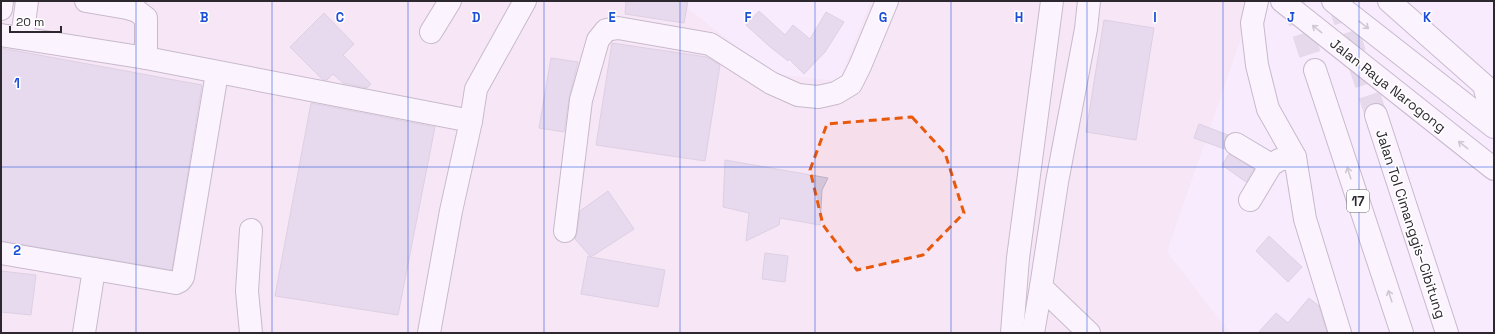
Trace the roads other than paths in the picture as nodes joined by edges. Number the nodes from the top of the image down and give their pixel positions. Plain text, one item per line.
1 (2, 1) edge
2 (27, 1) edge
3 (86, 1) edge
4 (450, 1) edge
5 (525, 1) edge
6 (887, 1) edge
7 (1052, 1) edge
8 (1089, 1) edge
9 (1240, 1) edge
10 (1257, 1) edge
11 (1282, 1) edge
12 (1334, 1) edge
13 (1389, 1) edge
14 (1, 9) edge
15 (1252, 23) junction
16 (431, 32) dead end
17 (1, 35) edge
18 (22, 38) junction
19 (146, 58) junction
20 (1315, 70) tunnel mouth
21 (217, 73) junction
22 (1489, 86) edge
23 (1376, 115) tunnel mouth
24 (471, 121) junction
25 (1494, 126) edge
26 (1236, 144) dead end
27 (1295, 157) junction
28 (1272, 165) junction
29 (1494, 169) edge
30 (1250, 200) dead end
31 (251, 230) dead end
32 (565, 231) dead end
33 (1, 253) edge
34 (94, 269) junction
35 (1041, 287) junction
36 (84, 333) edge
37 (251, 333) edge
38 (429, 333) edge
39 (1012, 333) edge
40 (1033, 333) edge
41 (1089, 333) edge
42 (1340, 333) edge
43 (1402, 333) edge
44 (1447, 333) edge

1 - 14 main road
2 - 18 main road
3 - 19 main road
4 - 16 main road
5 - 24 main road
6 - 32 main road
7 - 39 main road
8 - 35 main road
9 - 15 main road
10 - 15 main road
29 -> 11 main road, Jalan Raya Narogong
12 -> 25 main road
13 - 22 main road
15 - 27 main road
17 - 18 main road
18 - 19 main road
19 - 21 main road
43 -> 20 main road, 17
21 - 24 main road
21 - 34 main road
22 - 25 main road
23 - 44 main road, Jalan Tol Cimanggis–Cibitung
24 - 38 main road
26 - 28 main road
27 - 28 main road
27 - 42 main road
28 - 30 main road
31 - 37 main road
33 - 34 main road
34 - 36 main road
35 - 40 main road
35 - 41 main road

